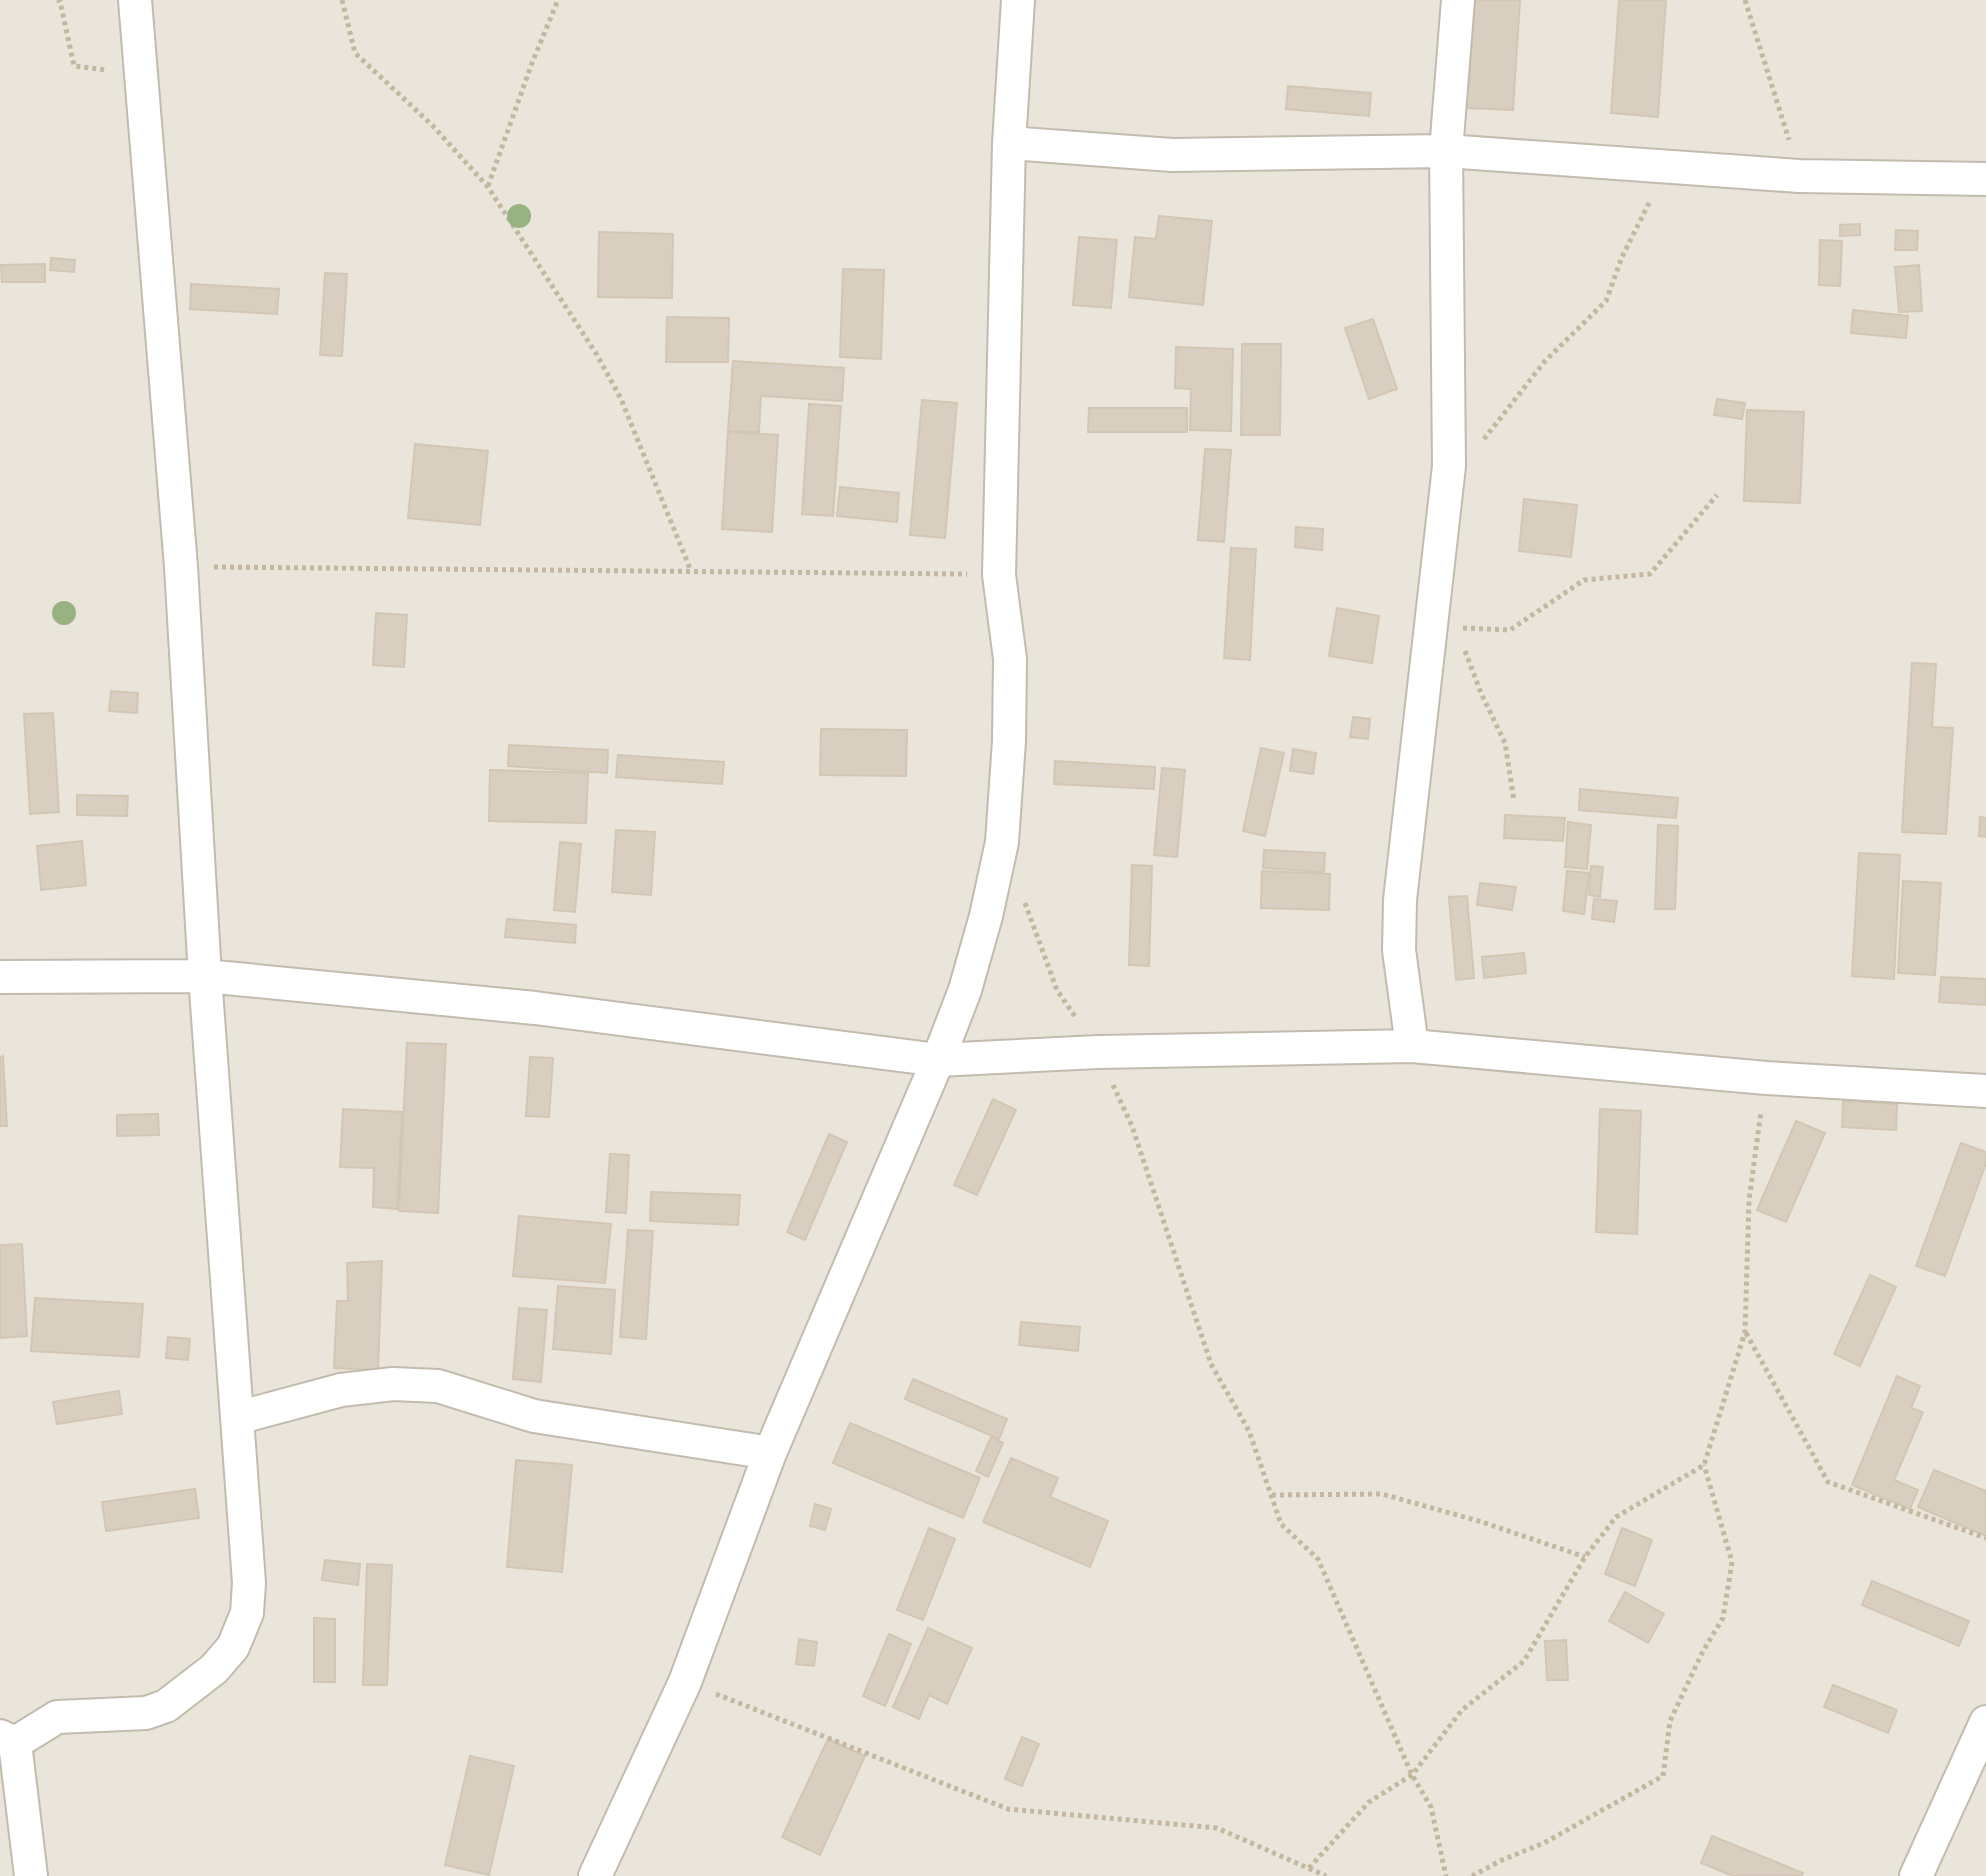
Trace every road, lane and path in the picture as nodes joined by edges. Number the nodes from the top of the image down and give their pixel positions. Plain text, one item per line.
1 (57, 0) edge
2 (135, 0) edge
3 (342, 0) edge
4 (558, 0) edge
5 (1458, 0) edge
6 (1745, 0) edge
7 (1014, 2) edge
8 (139, 73) junction
9 (1009, 143) junction
10 (1446, 151) junction
11 (1681, 169) junction
12 (1799, 176) junction
13 (1986, 179) edge
14 (488, 187) junction
15 (1449, 466) junction
16 (1717, 495) dead end
17 (181, 567) junction
18 (691, 571) junction
19 (999, 575) junction
20 (1514, 801) dead end
21 (1022, 895) dead end
22 (205, 976) junction
23 (0, 977) edge
24 (1412, 1046) junction
25 (1098, 1052) junction
26 (938, 1060) junction
27 (1766, 1078) junction
28 (1986, 1091) edge
29 (1745, 1332) junction
30 (237, 1418) junction
31 (770, 1453) junction
32 (1704, 1465) junction
33 (1272, 1495) junction
34 (1986, 1538) edge
35 (1585, 1557) junction
36 (685, 1682) junction
37 (1986, 1722) edge
38 (8, 1739) edge
39 (1412, 1775) junction
40 (1309, 1868) junction
41 (31, 1876) edge
42 (595, 1876) edge
43 (1326, 1876) edge
44 (1446, 1876) edge
45 (1472, 1876) edge
46 (1916, 1876) edge

1 - 8 path
2 - 8 street
3 - 14 path
4 - 14 path
5 - 10 street
6 - 12 path
7 - 9 street
8 - 17 street
9 - 10 street
9 - 19 street
10 - 11 street
10 - 15 street
11 - 12 street
11 - 15 path
12 - 13 street
14 - 18 path
15 - 24 street
16 - 20 path
17 - 18 path
17 - 22 street
18 - 19 path
19 - 26 street
21 - 25 path
22 - 23 street
22 - 26 street
22 - 30 street
24 - 25 street
24 - 27 street
25 - 26 street
25 - 33 path
26 - 31 street
27 - 28 street
27 - 29 path
29 - 32 path
29 - 34 path
30 - 31 street
30 - 38 street
31 - 36 street
32 - 35 path
32 - 45 path
33 - 35 path
33 - 39 path
35 - 39 path
36 - 40 path
36 - 42 street
37 - 46 street
38 - 41 street
39 - 40 path
39 - 44 path
40 - 43 path

